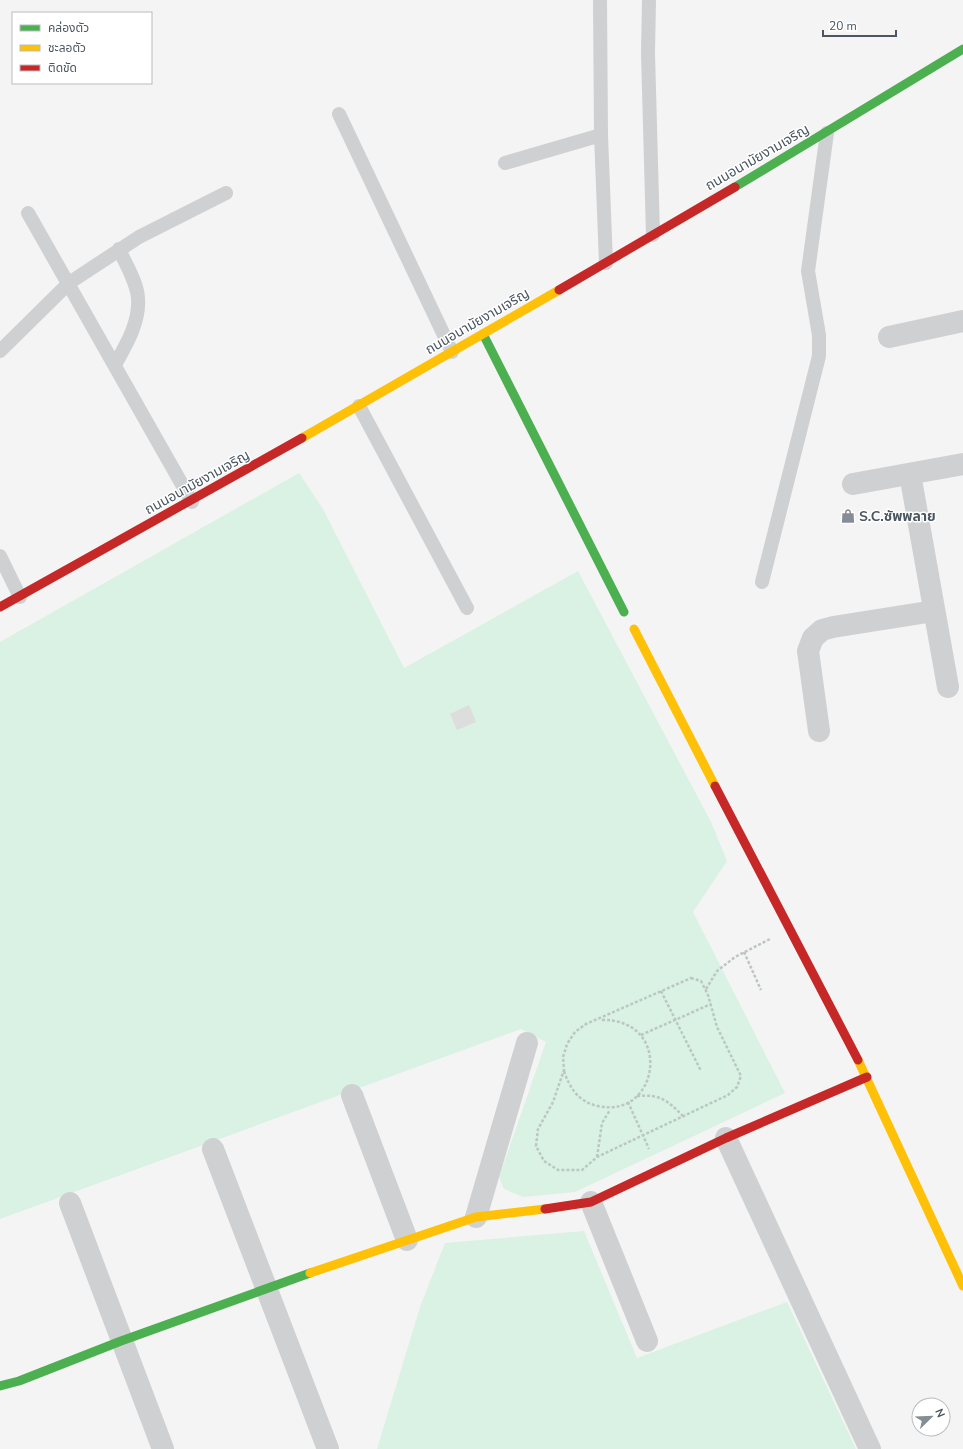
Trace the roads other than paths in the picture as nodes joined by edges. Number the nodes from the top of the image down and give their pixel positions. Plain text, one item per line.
1 (600, 0) edge
2 (649, 0) edge
3 (963, 49) edge
4 (340, 114) dead end
5 (827, 133) junction
6 (601, 135) junction
7 (505, 163) dead end
8 (226, 193) dead end
9 (28, 213) dead end
10 (653, 235) junction
11 (119, 249) junction
12 (606, 263) junction
13 (69, 283) junction
14 (963, 321) edge
15 (483, 334) junction
16 (889, 337) dead end
17 (0, 351) edge
18 (452, 352) junction
19 (114, 364) junction
20 (359, 406) junction
21 (963, 464) edge
22 (910, 474) junction
23 (853, 484) dead end
24 (192, 502) junction
25 (0, 556) edge
26 (762, 582) dead end
27 (20, 597) junction
28 (0, 608) edge
29 (467, 608) dead end
30 (934, 611) junction
31 (624, 612) dead end
32 (634, 629) dead end
33 (948, 687) dead end
34 (819, 731) dead end
35 (527, 1043) dead end
36 (867, 1077) junction
37 (352, 1095) dead end
38 (726, 1138) junction
39 (213, 1149) dead end
40 (591, 1202) junction
41 (70, 1203) dead end
42 (476, 1217) junction
43 (407, 1240) junction
44 (963, 1286) edge
45 (266, 1288) junction
46 (121, 1341) junction
47 (647, 1341) dead end
48 (0, 1386) edge
49 (163, 1449) edge
50 (328, 1449) edge
51 (870, 1449) edge

1 - 6 lane
2 - 10 lane
3 - 5 street, ถนนอนามัยงามเจริญ
4 - 18 lane
5 - 10 street, ถนนอนามัยงามเจริญ
5 - 26 lane
6 - 7 lane
6 - 12 lane
8 - 11 lane
9 - 13 lane
10 - 12 street, ถนนอนามัยงามเจริญ
11 - 13 lane
11 - 19 lane
12 - 15 street, ถนนอนามัยงามเจริญ
13 - 17 lane
13 - 19 lane
14 - 16 street
15 - 18 street, ถนนอนามัยงามเจริญ
15 - 31 street
18 - 20 street, ถนนอนามัยงามเจริญ
19 - 24 lane
20 - 24 street, ถนนอนามัยงามเจริญ
20 - 29 lane
21 - 22 street
22 - 23 street
22 - 30 street
24 - 27 street, ถนนอนามัยงามเจริญ
25 - 27 lane
27 - 28 street, ถนนอนามัยงามเจริญ
30 - 33 street
30 - 34 street
32 - 36 street
35 - 42 street
36 - 38 street
36 - 44 street
37 - 43 street
38 - 40 street
38 - 51 street
39 - 45 street
40 - 42 street
40 - 47 street
41 - 46 street
42 - 43 street
43 - 45 street
45 - 46 street
45 - 50 street
46 - 48 street
46 - 49 street

